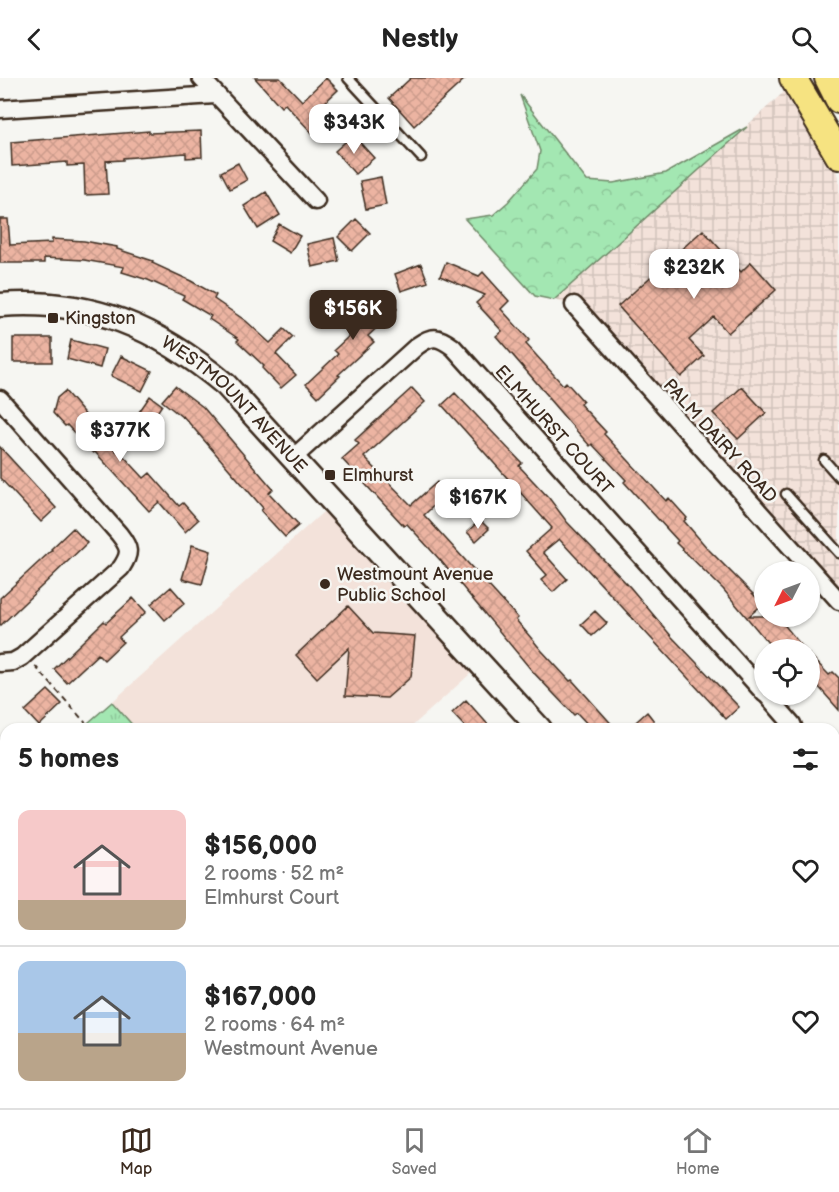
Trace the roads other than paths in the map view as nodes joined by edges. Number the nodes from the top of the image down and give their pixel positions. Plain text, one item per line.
1 (201, 78) edge
2 (348, 78) edge
3 (793, 78) edge
4 (828, 78) edge
5 (215, 94) junction
6 (839, 100) edge
7 (0, 109) edge
8 (839, 156) edge
9 (421, 157) dead end
10 (316, 201) dead end
11 (0, 305) edge
12 (574, 306) dead end
13 (0, 399) edge
14 (293, 458) junction
15 (824, 460) dead end
16 (839, 477) edge
17 (786, 494) dead end
18 (839, 553) edge
19 (839, 601) edge
20 (0, 663) edge
21 (754, 682) edge
22 (775, 705) edge
23 (535, 723) edge
24 (791, 723) edge

1 - 5 street
2 - 9 lane
3 - 8 main road
4 - 6 main road
5 - 7 street
5 - 10 street
11 - 14 street, WESTMOUNT AVENUE
12 - 19 street, PALM DAIRY ROAD
13 - 20 street
14 - 21 street, ELMHURST COURT
14 - 23 street, WESTMOUNT AVENUE
15 - 16 lane
17 - 18 lane
22 - 24 street, ELMHURST COURT

